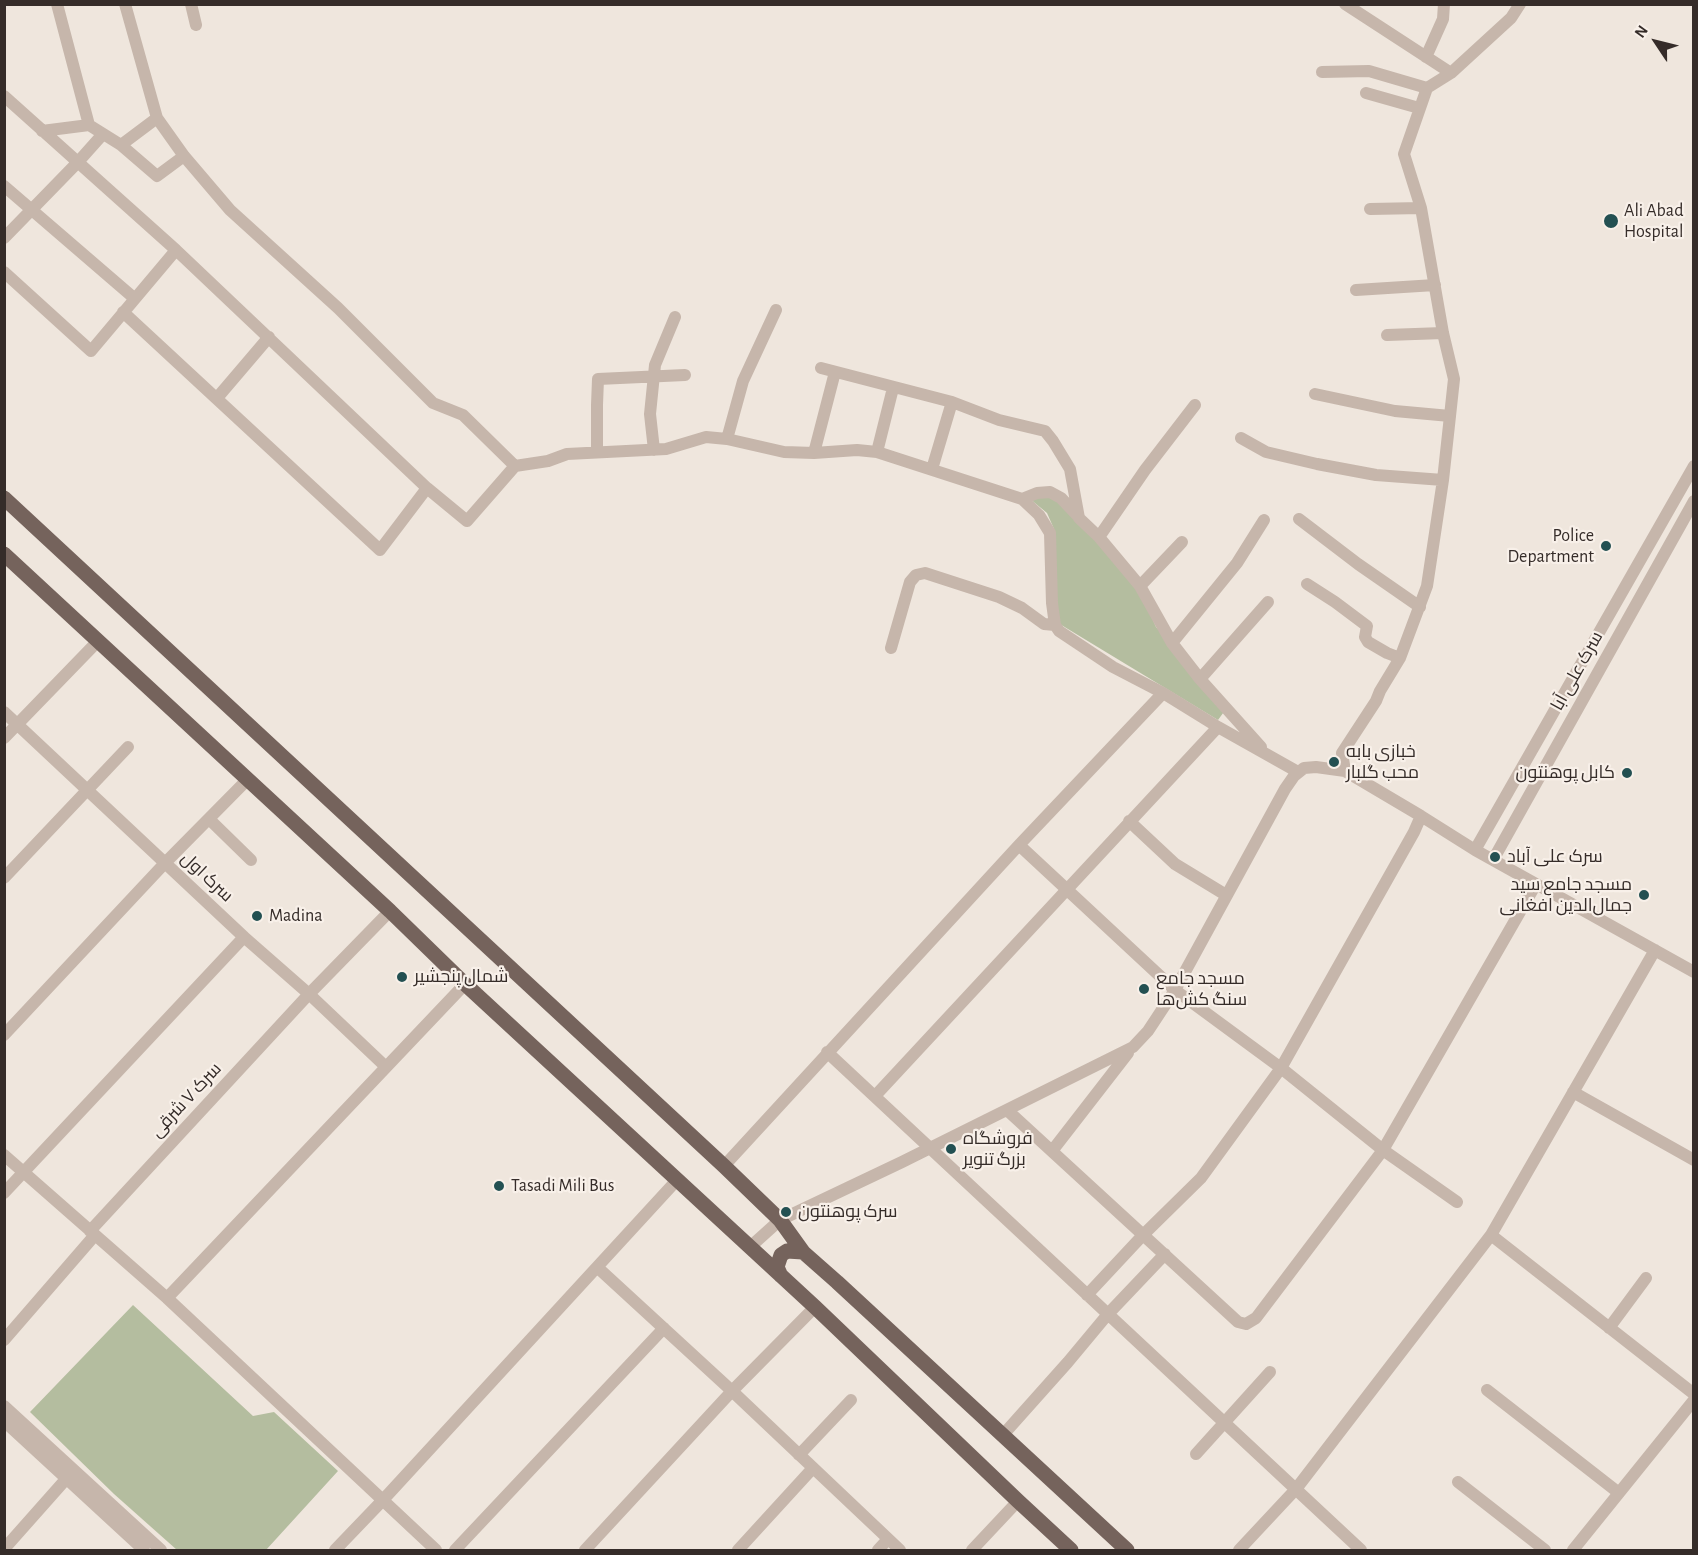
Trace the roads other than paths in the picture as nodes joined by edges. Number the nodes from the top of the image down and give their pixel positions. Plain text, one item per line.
1 (57, 4) edge
2 (125, 4) edge
3 (191, 4) edge
4 (1345, 4) edge
5 (1444, 4) edge
6 (1520, 4) edge
7 (196, 25) dead end
8 (1426, 57) junction
9 (1322, 72) dead end
10 (1451, 73) junction
11 (1427, 88) junction
12 (5, 93) edge
13 (1366, 93) dead end
14 (1419, 108) junction
15 (157, 118) junction
16 (89, 125) junction
17 (42, 131) junction
18 (103, 134) junction
19 (122, 145) junction
20 (184, 156) junction
21 (78, 162) junction
22 (4, 186) edge
23 (1421, 208) junction
24 (1370, 209) dead end
25 (31, 210) junction
26 (4, 238) edge
27 (176, 250) junction
28 (4, 272) edge
29 (1434, 285) junction
30 (1356, 290) dead end
31 (134, 298) junction
32 (776, 310) dead end
33 (123, 312) junction
34 (675, 317) dead end
35 (1443, 333) junction
36 (1387, 335) dead end
37 (269, 337) junction
38 (821, 368) dead end
39 (835, 372) junction
40 (685, 375) dead end
41 (654, 378) junction
42 (893, 388) junction
43 (1314, 394) dead end
44 (217, 398) junction
45 (952, 402) junction
46 (1195, 405) dead end
47 (1450, 416) junction
48 (1241, 438) dead end
49 (728, 439) junction
50 (654, 450) junction
51 (597, 452) junction
52 (877, 452) junction
53 (814, 453) junction
54 (515, 465) junction
55 (1694, 466) edge
56 (932, 470) junction
57 (1443, 480) junction
58 (427, 488) junction
59 (4, 498) edge
60 (1022, 499) junction
61 (1694, 501) edge
62 (1079, 518) junction
63 (1299, 519) dead end
64 (1264, 520) dead end
65 (1099, 537) junction
66 (1182, 542) dead end
67 (4, 554) edge
68 (1636, 567) junction
69 (1652, 575) junction
70 (1307, 584) dead end
71 (1140, 586) junction
72 (1268, 602) dead end
73 (1420, 607) junction
74 (1049, 625) junction
75 (98, 641) junction
76 (1172, 644) junction
77 (891, 648) dead end
78 (1400, 658) junction
79 (1200, 679) junction
80 (1162, 693) junction
81 (4, 711) edge
82 (18, 724) junction
83 (1218, 727) junction
84 (4, 738) edge
85 (128, 747) dead end
86 (1268, 755) junction
87 (1345, 771) junction
88 (1298, 772) junction
89 (248, 779) junction
90 (88, 789) junction
91 (1421, 816) junction
92 (209, 819) junction
93 (1129, 821) junction
94 (1019, 845) junction
95 (1475, 850) junction
96 (251, 860) dead end
97 (1493, 860) junction
98 (165, 863) junction
99 (4, 878) edge
100 (1536, 885) junction
101 (1067, 890) junction
102 (1226, 895) junction
103 (390, 911) junction
104 (244, 937) junction
105 (1655, 950) junction
106 (1694, 972) edge
107 (465, 984) junction
108 (1175, 990) junction
109 (309, 994) junction
110 (4, 1035) edge
111 (1132, 1047) junction
112 (827, 1052) junction
113 (386, 1067) junction
114 (1281, 1068) junction
115 (1573, 1092) junction
116 (875, 1096) junction
117 (1008, 1110) junction
118 (930, 1147) junction
119 (1383, 1150) junction
120 (1052, 1152) junction
121 (4, 1155) edge
122 (1694, 1160) edge
123 (724, 1166) junction
124 (24, 1172) junction
125 (677, 1180) junction
126 (4, 1193) edge
127 (1457, 1202) dead end
128 (780, 1220) junction
129 (92, 1233) junction
130 (1143, 1235) junction
131 (1491, 1235) junction
132 (750, 1247) junction
133 (802, 1252) junction
134 (1165, 1254) junction
135 (597, 1268) junction
136 (781, 1276) junction
137 (1646, 1278) dead end
138 (1087, 1295) junction
139 (166, 1298) junction
140 (815, 1307) junction
141 (1108, 1314) junction
142 (664, 1328) junction
143 (1609, 1328) junction
144 (4, 1340) edge
145 (1270, 1372) dead end
146 (1487, 1390) dead end
147 (732, 1391) junction
148 (1694, 1394) edge
149 (852, 1400) dead end
150 (1694, 1400) edge
151 (4, 1406) edge
152 (4, 1421) edge
153 (1224, 1423) junction
154 (1002, 1436) junction
155 (1196, 1454) dead end
156 (799, 1455) junction
157 (813, 1468) junction
158 (67, 1478) junction
159 (1458, 1482) dead end
160 (1296, 1489) junction
161 (1618, 1493) junction
162 (382, 1501) junction
163 (1018, 1501) junction
164 (888, 1539) junction
165 (4, 1549) edge
166 (144, 1551) edge
167 (161, 1551) edge
168 (335, 1551) edge
169 (436, 1551) edge
170 (455, 1551) edge
171 (585, 1551) edge
172 (738, 1551) edge
173 (878, 1551) edge
174 (900, 1551) edge
175 (972, 1551) edge
176 (1071, 1551) edge
177 (1127, 1551) edge
178 (1239, 1551) edge
179 (1361, 1551) edge
180 (1545, 1551) edge
181 (1573, 1551) edge

1 - 16 street
2 - 15 street
3 - 7 street
4 - 8 street
5 - 8 street
6 - 10 street
8 - 10 street
9 - 11 street
10 - 11 street
11 - 14 street
12 - 17 street
13 - 14 street
14 - 23 street
15 - 19 street
15 - 20 street
16 - 17 street
16 - 18 street
17 - 21 street
18 - 19 street
18 - 21 street
19 - 20 street
20 - 54 street
21 - 25 street
21 - 27 street
22 - 25 street
23 - 24 street
23 - 29 street
25 - 26 street
25 - 31 street
27 - 31 street
27 - 37 street
28 - 33 street
29 - 30 street
29 - 35 street
31 - 33 street
32 - 49 street
33 - 44 street
34 - 41 street
35 - 36 street
35 - 47 street
37 - 44 street
37 - 58 street
38 - 39 street
39 - 42 street
39 - 53 street
40 - 41 street
41 - 50 street
41 - 51 street
42 - 45 street
42 - 52 street
43 - 47 street
44 - 58 street
45 - 56 street
45 - 62 street
46 - 65 street
47 - 57 street
48 - 57 street
49 - 50 street
49 - 53 street
50 - 51 street
51 - 54 street
52 - 53 street
52 - 56 street
54 - 58 street
55 - 68 street
56 - 60 street
57 - 73 street
59 - 123 main road
60 - 62 street
60 - 74 street
61 - 69 street, سرک علی آبا
62 - 65 street
63 - 73 street
64 - 76 street
65 - 71 street
66 - 71 street
67 - 75 main road
68 - 69 street
68 - 95 street
69 - 97 street, سرک علی آبا
70 - 78 street
71 - 76 street
72 - 79 street
73 - 78 street
74 - 77 street
74 - 80 street
75 - 82 street
75 - 89 main road
76 - 79 street
78 - 87 street
79 - 86 street
80 - 83 street
80 - 94 street
81 - 82 street, سرک‌ اول
82 - 84 street
82 - 90 street, سرک‌ اول
83 - 86 street
83 - 93 street
85 - 90 street
86 - 88 street
87 - 88 street
87 - 91 street
88 - 102 street
89 - 92 street
89 - 103 main road
90 - 98 street, سرک‌ اول
90 - 99 street
91 - 95 street
91 - 114 street
92 - 96 street
92 - 98 street
93 - 101 street
93 - 102 street
94 - 101 street
94 - 112 street
95 - 97 street
97 - 100 street
98 - 104 street, سرک‌ اول
98 - 110 street
100 - 105 street
100 - 119 street
101 - 108 street
101 - 116 street
102 - 108 street
103 - 107 main road
103 - 109 street, سرک ۷ شرقی
104 - 109 street, سرک‌ اول
104 - 124 street
105 - 106 street
105 - 115 street
107 - 113 street
107 - 125 main road
108 - 111 street
108 - 114 street
109 - 113 street, سرک‌ اول
109 - 129 street, سرک ۷ شرقی
111 - 117 street
111 - 120 street
112 - 116 street
112 - 123 street
113 - 139 street
114 - 119 street
114 - 130 street
115 - 122 street
115 - 131 street
116 - 118 street
117 - 118 street
117 - 120 street
118 - 128 street
118 - 138 street
119 - 127 street
119 - 134 street
120 - 130 street
121 - 124 street
123 - 128 main road
124 - 126 street
124 - 129 street
125 - 132 main road
125 - 135 street
128 - 132 street
128 - 133 main road
129 - 139 street
129 - 144 street, سرک ۷ شرقی
130 - 134 street
130 - 138 street
131 - 143 street
131 - 160 street
132 - 136 main road
133 - 136 main road
133 - 154 main road
134 - 141 street
135 - 142 street
135 - 162 street
136 - 140 main road
137 - 143 street
138 - 141 street
139 - 162 street
140 - 147 street
140 - 163 main road
141 - 153 street
141 - 154 street
142 - 147 street
142 - 170 street
143 - 148 street
145 - 153 street
146 - 161 street
147 - 156 street
147 - 171 street
149 - 156 street
150 - 161 street
151 - 167 street
152 - 158 street
153 - 155 street
153 - 160 street
154 - 177 main road
156 - 157 street
157 - 164 street
157 - 172 street
158 - 165 street
158 - 166 street
159 - 180 street
160 - 178 street
160 - 179 street
161 - 181 street
162 - 168 street
162 - 169 street
163 - 175 street
163 - 176 main road
164 - 173 street
164 - 174 street

